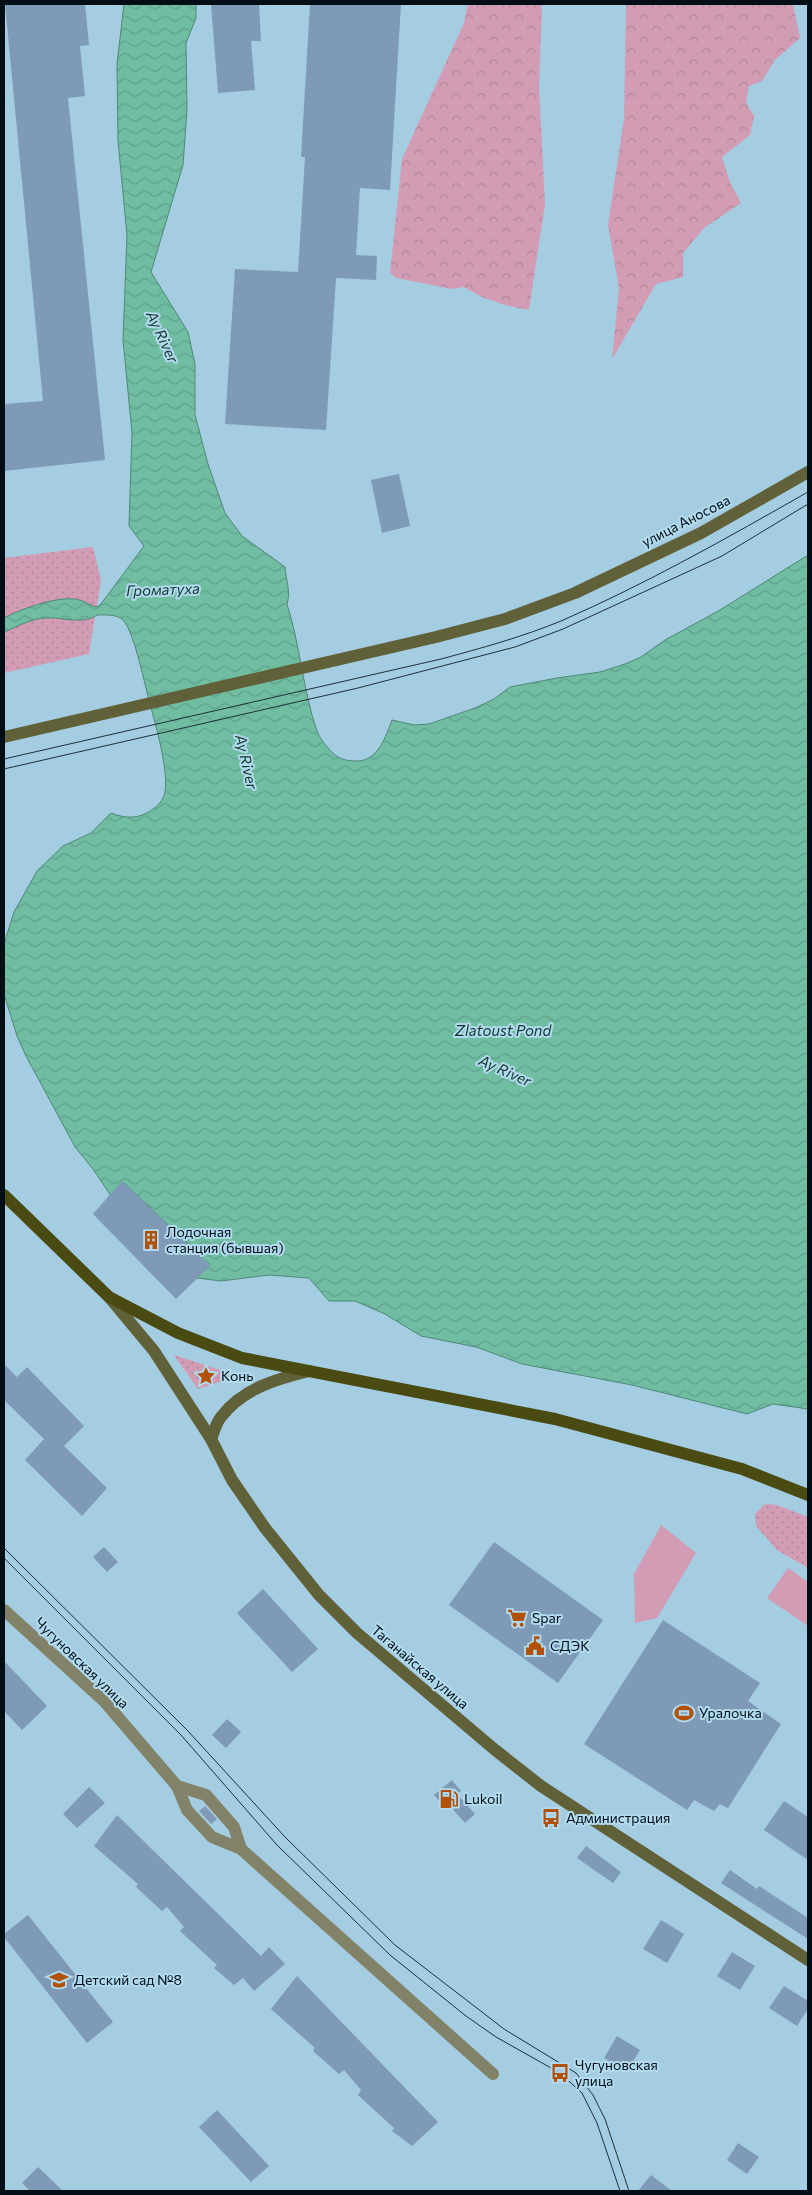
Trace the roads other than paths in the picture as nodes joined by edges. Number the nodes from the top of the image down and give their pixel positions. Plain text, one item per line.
1 (808, 472) edge
2 (4, 737) edge
3 (4, 1195) edge
4 (109, 1297) junction
5 (309, 1370) junction
6 (211, 1439) junction
7 (808, 1495) edge
8 (4, 1610) edge
9 (177, 1786) junction
10 (241, 1848) junction
11 (808, 1960) edge
12 (493, 2074) dead end

1 - 2 main road, улица Аносова
3 - 4 main road
4 - 5 main road
4 - 6 main road, Таганайская улица
5 - 6 main road
5 - 7 main road
6 - 11 main road, Таганайская улица
8 - 9 street, Чугуновская улица
9 - 10 street, Чугуновская улица
9 - 10 street, Чугуновская улица
10 - 12 street, Чугуновская улица

